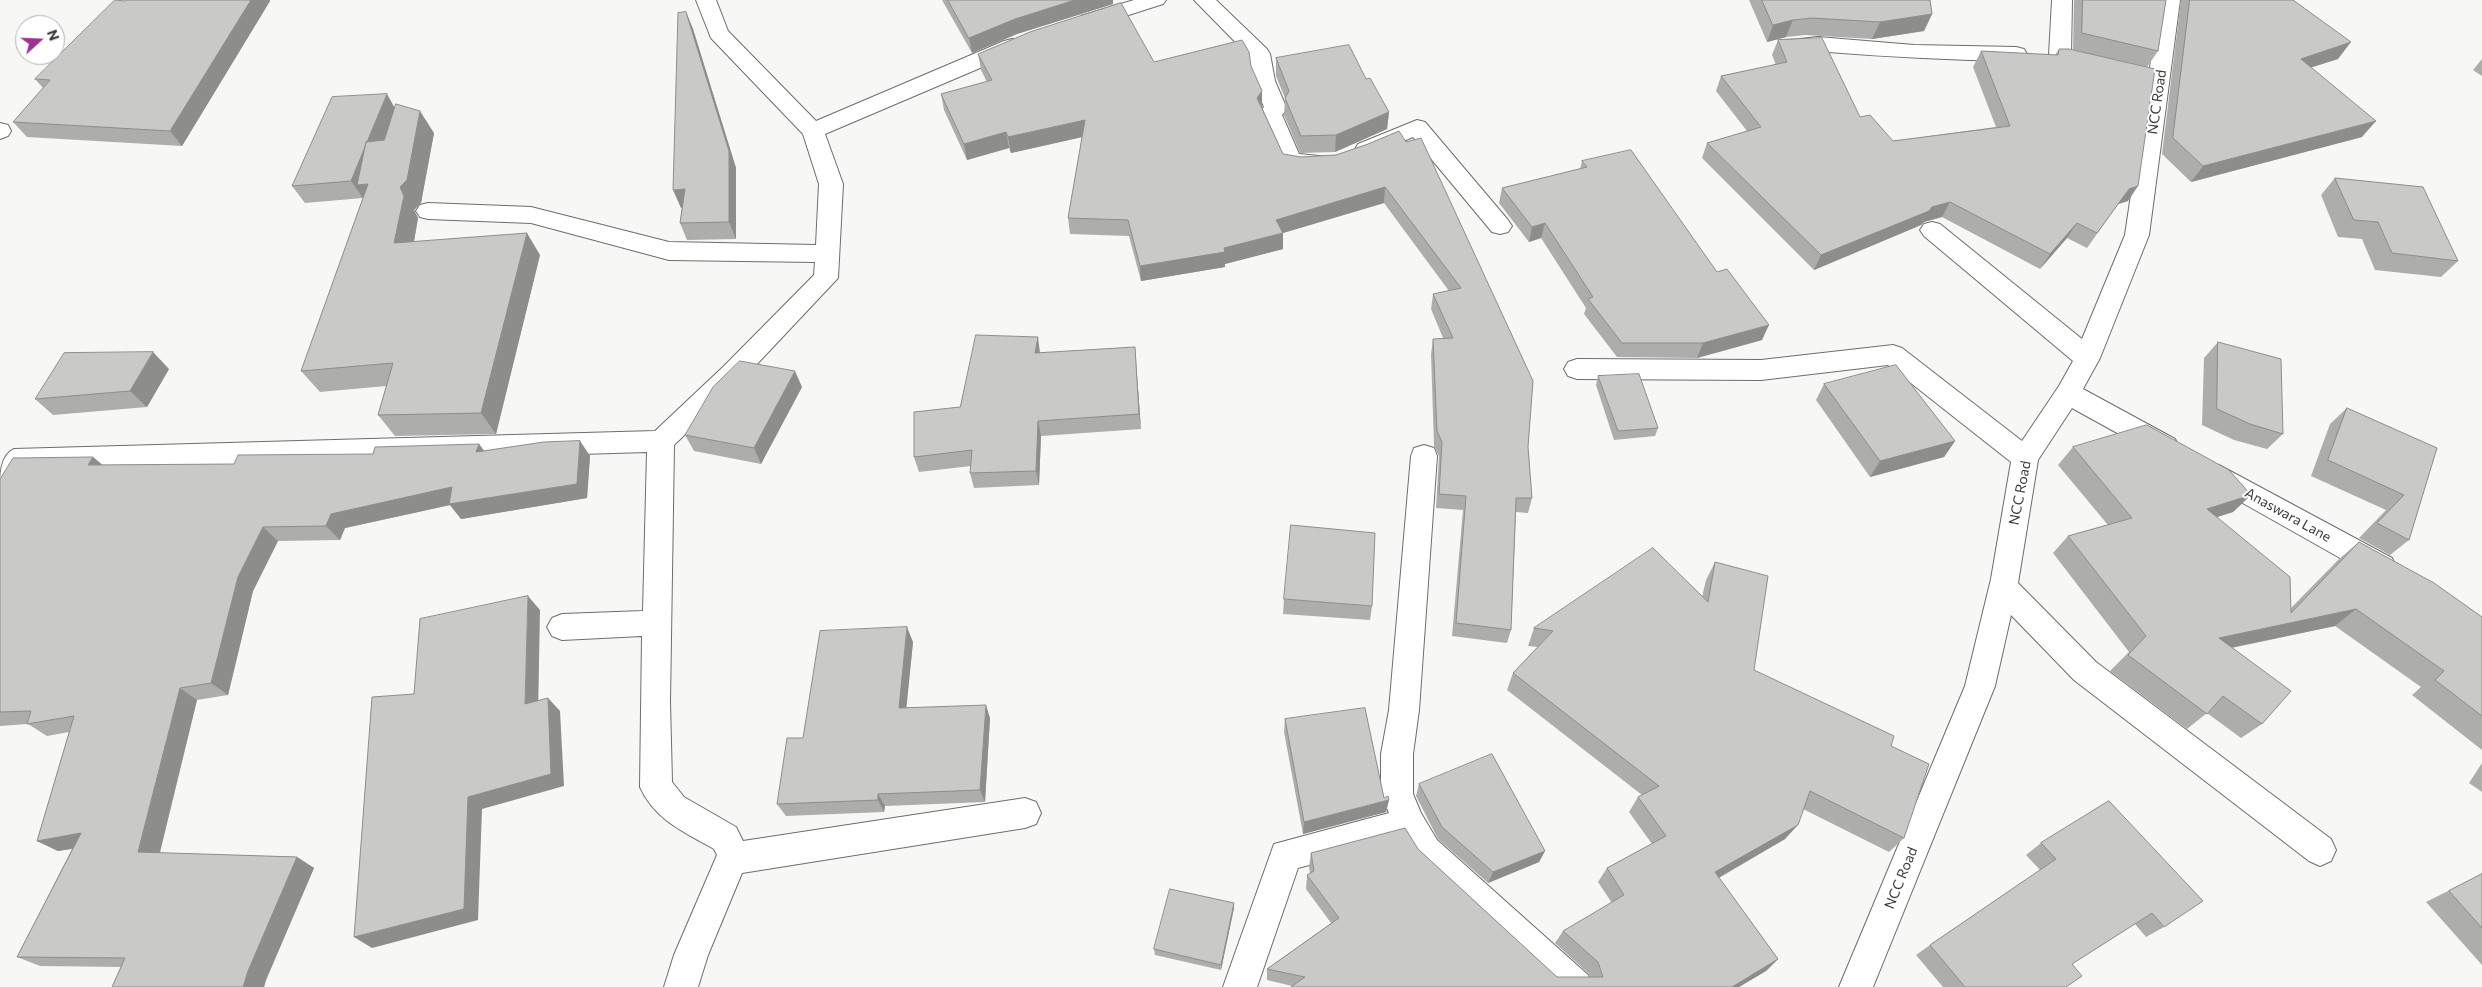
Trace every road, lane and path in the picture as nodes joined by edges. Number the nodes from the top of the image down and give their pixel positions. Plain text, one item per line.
1 (706, 0) edge
2 (1156, 0) edge
3 (1204, 0) edge
4 (2062, 0) edge
5 (2170, 0) edge
6 (1070, 27) edge
7 (1034, 38) edge
8 (1777, 46) edge
9 (813, 131) junction
10 (428, 211) dead end
11 (1500, 226) dead end
12 (1932, 230) edge
13 (828, 254) junction
14 (2087, 358) junction
15 (1577, 369) dead end
16 (2068, 393) junction
17 (660, 441) junction
18 (1424, 456) dead end
19 (2025, 458) junction
20 (0, 481) edge
21 (2404, 579) edge
22 (2003, 587) junction
23 (657, 623) junction
24 (562, 627) dead end
25 (1024, 812) dead end
26 (1408, 823) junction
27 (2320, 850) dead end
28 (732, 860) junction
29 (681, 987) edge
30 (1240, 987) edge
31 (1576, 987) edge
32 (1856, 987) edge

1 - 9 street
2 - 6 street
3 - 11 street
4 - 8 street
5 - 14 street, NCC Road
7 - 9 street
9 - 13 street
10 - 13 street
12 - 14 street
13 - 17 street
14 - 16 street, NCC Road
15 - 19 street
16 - 19 street, NCC Road
16 - 21 street, Anaswara Lane
17 - 20 street
17 - 23 street
18 - 26 street
19 - 22 street, NCC Road
22 - 27 street
22 - 32 street, NCC Road
23 - 24 street
23 - 28 street
25 - 28 street
26 - 30 street
26 - 31 street
28 - 29 street

